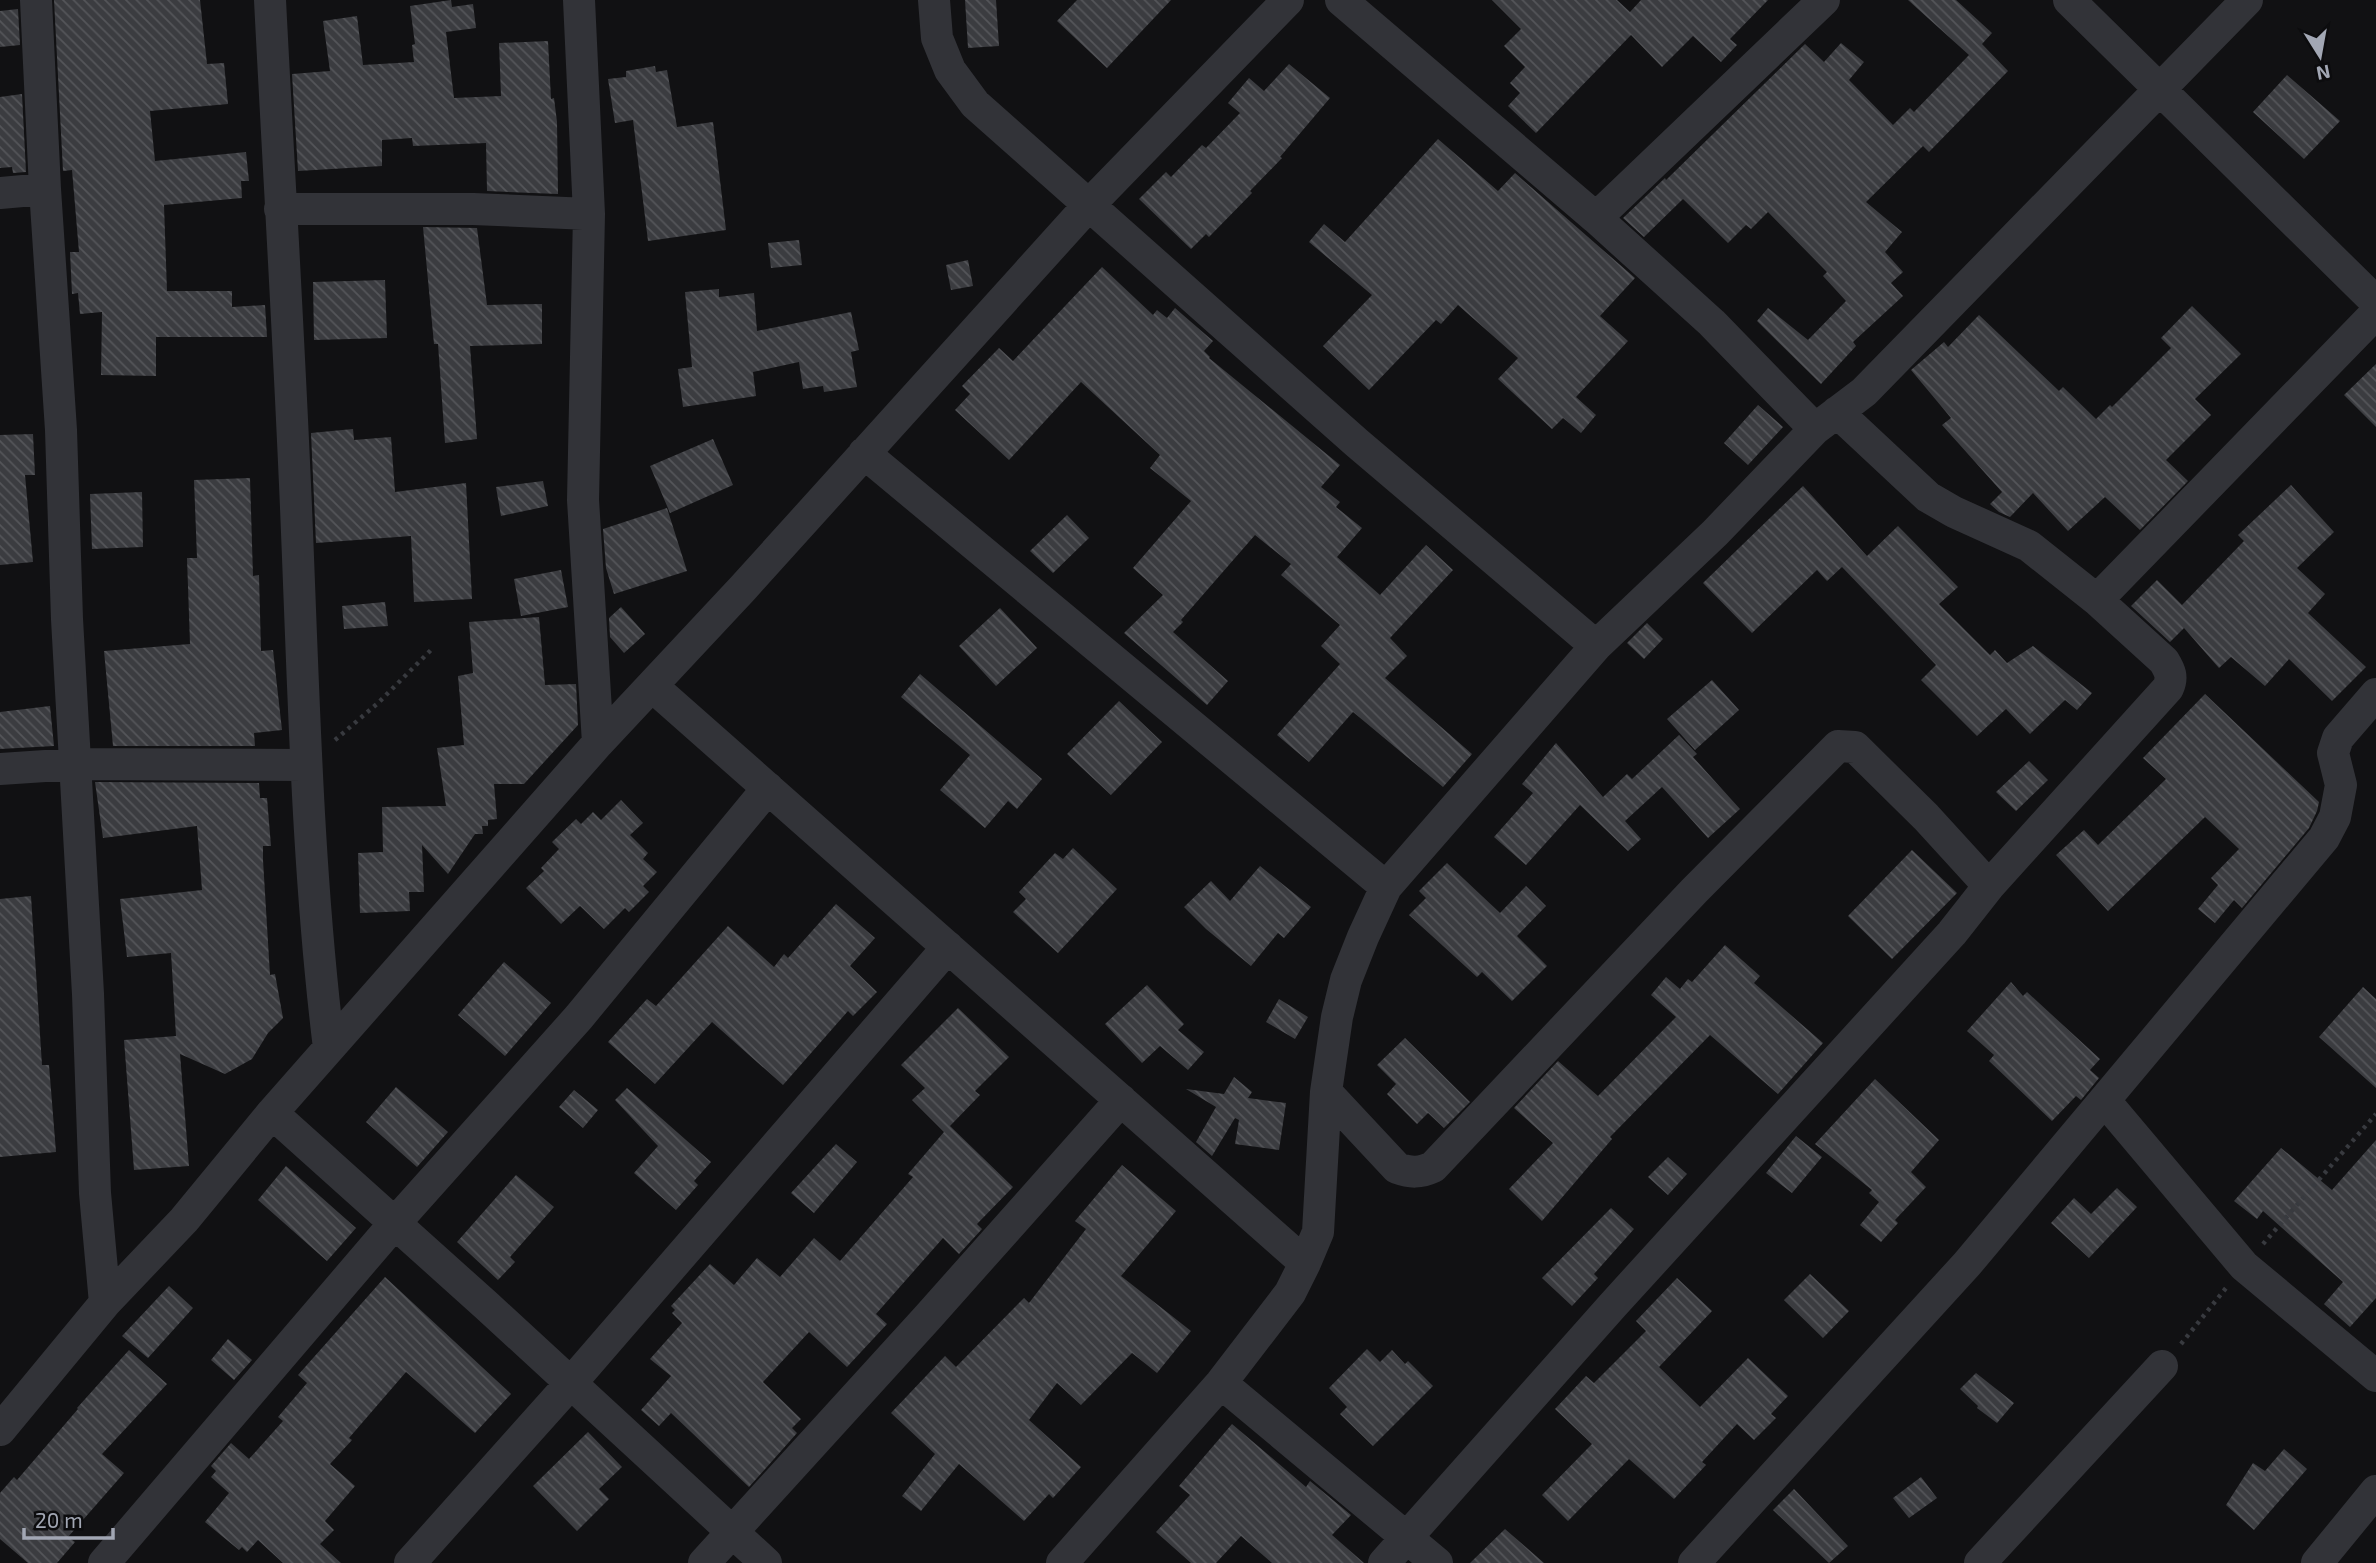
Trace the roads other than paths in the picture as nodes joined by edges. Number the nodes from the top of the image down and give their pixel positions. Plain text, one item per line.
1 (36, 0) edge
2 (270, 0) edge
3 (579, 0) edge
4 (934, 0) edge
5 (1288, 0) edge
6 (1341, 0) edge
7 (1824, 0) edge
8 (2069, 0) edge
9 (2247, 0) edge
10 (2161, 90) junction
11 (45, 189) junction
12 (0, 194) edge
13 (1088, 206) junction
14 (280, 209) junction
15 (590, 214) junction
16 (1596, 218) junction
17 (2376, 302) edge
18 (2376, 313) edge
19 (1826, 421) junction
20 (864, 453) junction
21 (2097, 600) junction
22 (1596, 646) junction
23 (652, 686) junction
24 (2376, 694) edge
25 (598, 743) junction
26 (75, 764) junction
27 (305, 765) junction
28 (0, 769) edge
29 (768, 788) junction
30 (1989, 886) junction
31 (1386, 887) junction
32 (948, 947) junction
33 (329, 1048) junction
34 (1326, 1092) junction
35 (1121, 1100) junction
36 (2105, 1101) junction
37 (272, 1113) junction
38 (394, 1224) junction
39 (1305, 1263) junction
40 (105, 1303) junction
41 (2162, 1366) road end
42 (2376, 1376) edge
43 (1221, 1383) junction
44 (570, 1384) junction
45 (0, 1430) edge
46 (2376, 1491) edge
47 (732, 1531) junction
48 (1406, 1538) junction
49 (104, 1563) edge
50 (410, 1563) edge
51 (704, 1563) edge
52 (766, 1563) edge
53 (1062, 1563) edge
54 (1384, 1563) edge
55 (1437, 1563) edge
56 (1695, 1563) edge
57 (1980, 1563) edge
58 (2318, 1563) edge

1 - 11 street
2 - 14 street
3 - 15 street
4 - 13 street
5 - 13 street
6 - 16 street
7 - 16 street
8 - 10 street
9 - 10 street
10 - 17 street
10 - 19 street
11 - 12 street
11 - 26 street
13 - 20 street
13 - 22 street
14 - 15 street
14 - 27 street
15 - 25 street
16 - 19 street
18 - 21 street
19 - 21 street
19 - 22 street
20 - 23 street
20 - 31 street
21 - 30 street
22 - 31 street
23 - 25 street
23 - 29 street
24 - 36 street
25 - 33 street
26 - 27 street
26 - 28 street
26 - 40 street
27 - 33 street
29 - 32 street
29 - 38 street
30 - 34 street
30 - 48 street
31 - 34 street
32 - 35 street
32 - 44 street
33 - 37 street
34 - 39 street
35 - 39 street
35 - 47 street
36 - 42 street
36 - 56 street
37 - 38 street
37 - 40 street
38 - 44 street
38 - 49 street
39 - 43 street
40 - 45 street
41 - 57 street
43 - 48 street
43 - 53 street
44 - 47 street
44 - 50 street
46 - 58 street
47 - 51 street
47 - 52 street
48 - 54 street
48 - 55 street

